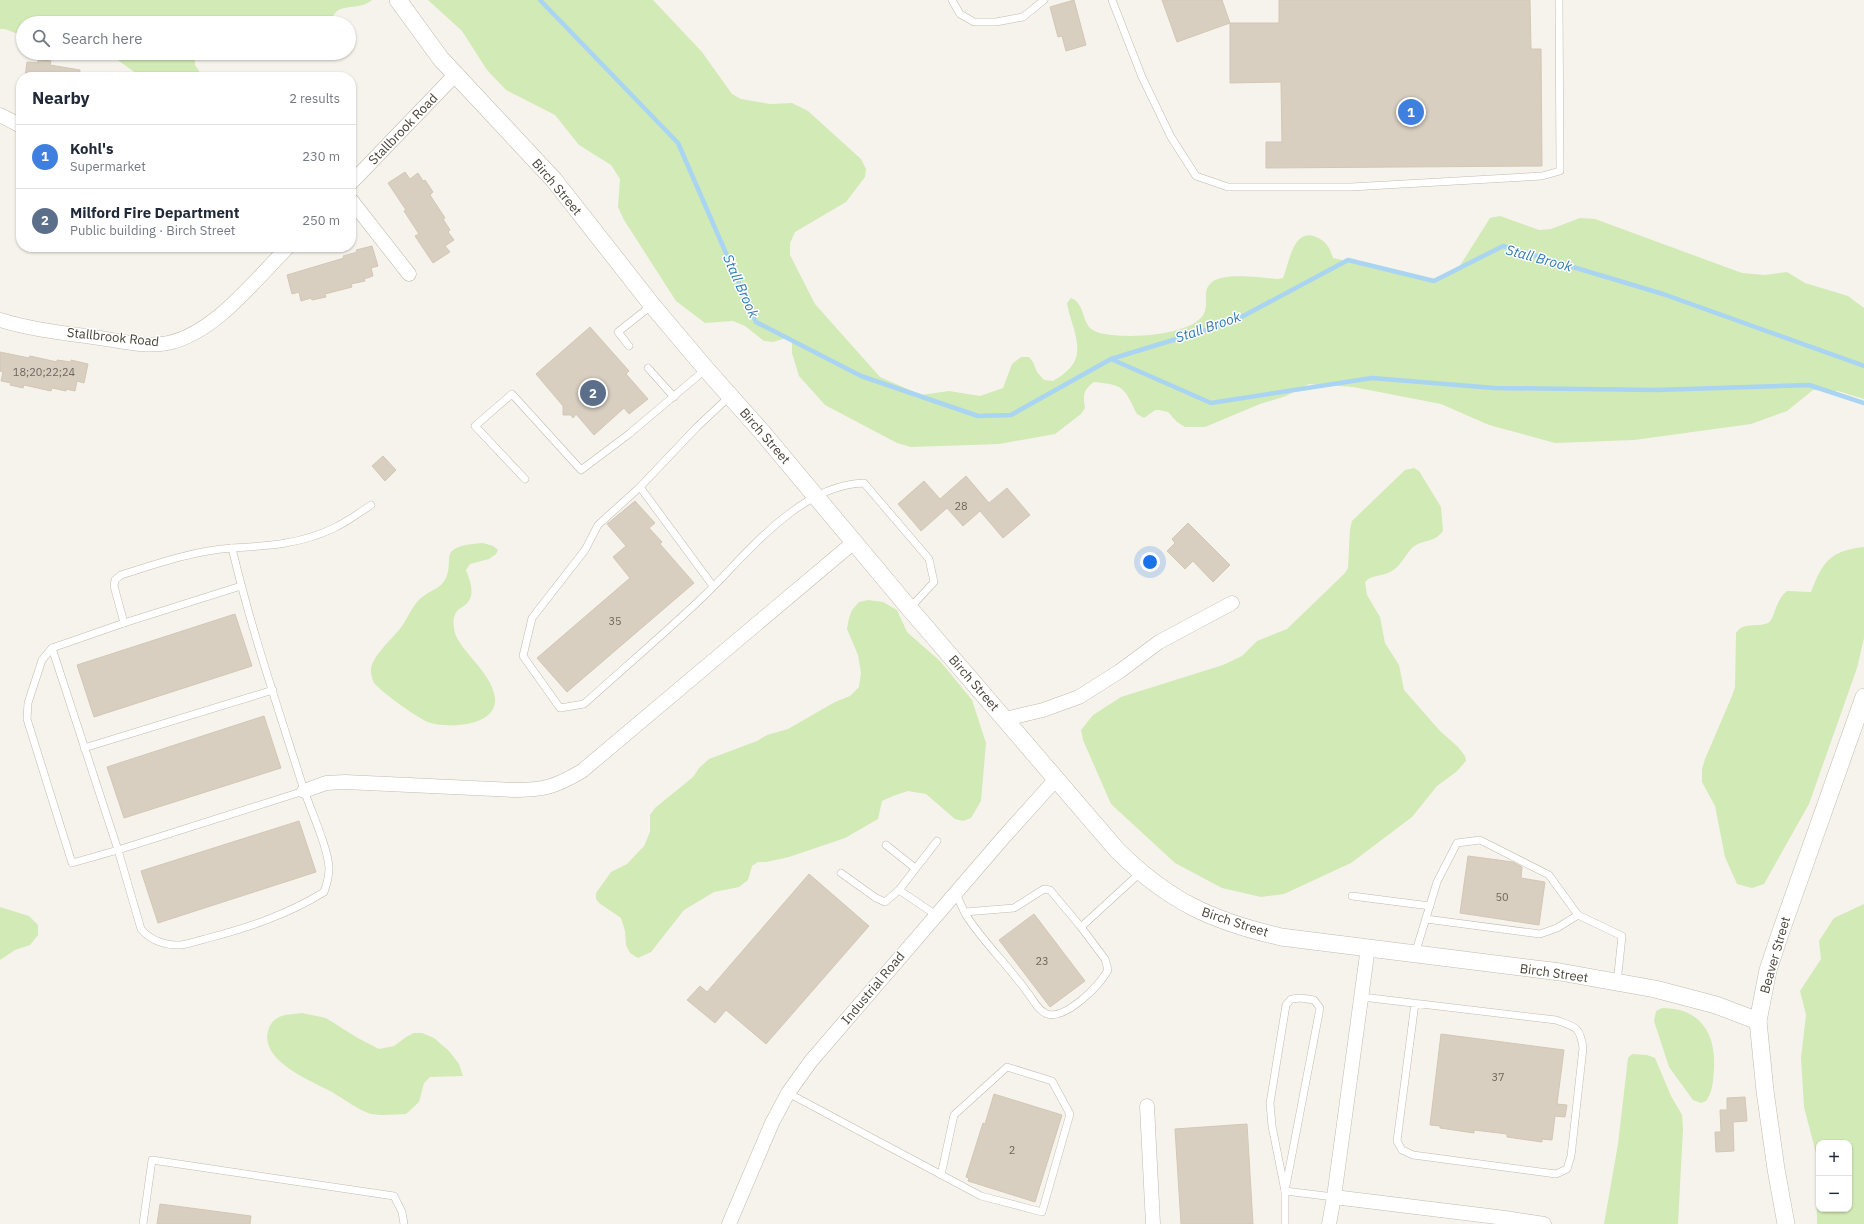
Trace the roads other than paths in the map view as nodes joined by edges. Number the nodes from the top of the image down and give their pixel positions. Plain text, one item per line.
1 (398, 0) edge
2 (952, 0) edge
3 (1044, 0) edge
4 (1112, 0) edge
5 (1558, 0) edge
6 (455, 75) junction
7 (0, 115) edge
8 (16, 123) edge
9 (356, 178) edge
10 (356, 206) edge
11 (283, 252) edge
12 (410, 274) dead end
13 (652, 305) junction
14 (0, 320) edge
15 (629, 346) dead end
16 (648, 368) dead end
17 (706, 369) junction
18 (730, 396) junction
19 (674, 397) junction
20 (525, 480) dead end
21 (640, 487) junction
22 (816, 496) junction
23 (370, 505) dead end
24 (854, 542) junction
25 (232, 548) junction
26 (241, 586) junction
27 (713, 586) junction
28 (1232, 603) dead end
29 (910, 609) junction
30 (124, 623) junction
31 (52, 648) junction
32 (273, 690) junction
33 (1864, 697) edge
34 (1005, 719) junction
35 (84, 748) junction
36 (1056, 778) junction
37 (304, 791) junction
38 (937, 841) dead end
39 (886, 845) dead end
40 (118, 850) junction
41 (916, 868) junction
42 (841, 873) dead end
43 (1140, 873) junction
44 (899, 890) junction
45 (956, 892) junction
46 (1352, 896) dead end
47 (1430, 906) junction
48 (965, 912) junction
49 (1578, 915) junction
50 (936, 916) junction
51 (1426, 919) junction
52 (1081, 927) junction
53 (1368, 947) junction
54 (1415, 954) junction
55 (1617, 983) junction
56 (1362, 997) junction
57 (1415, 1003) junction
58 (1758, 1021) junction
59 (788, 1093) junction
60 (1147, 1106) dead end
61 (941, 1175) junction
62 (1285, 1191) junction
63 (1334, 1197) junction
64 (143, 1224) edge
65 (404, 1224) edge
66 (729, 1224) edge
67 (1154, 1224) edge
68 (1285, 1224) edge
69 (1329, 1224) edge
70 (1544, 1224) edge
71 (1786, 1224) edge

1 - 6 street, Birch Street
2 - 3 lane
4 - 5 lane
6 - 9 street, Stallbrook Road
6 - 13 street, Birch Street
7 - 8 street
10 - 12 street
11 - 14 street, Stallbrook Road
13 - 15 lane
13 - 17 street, Birch Street
16 - 19 lane
17 - 18 street, Birch Street
17 - 19 lane
18 - 21 lane
18 - 22 street, Birch Street
19 - 20 lane
21 - 27 lane
21 - 27 lane
22 - 24 street, Birch Street
22 - 27 lane
22 - 29 lane
23 - 25 lane
24 - 29 street, Birch Street
24 - 37 street
25 - 26 lane
25 - 30 lane
26 - 30 lane
26 - 32 lane
28 - 34 street
29 - 34 street, Birch Street
30 - 31 lane
31 - 35 lane
31 - 40 lane
32 - 35 lane
32 - 37 lane
33 - 58 street, Beaver Street
34 - 36 street, Birch Street
35 - 40 lane
36 - 43 street, Birch Street
36 - 45 street, Industrial Road
37 - 40 lane
37 - 40 lane
38 - 41 lane
39 - 41 lane
41 - 44 lane
42 - 44 lane
43 - 52 lane
43 - 53 street, Birch Street
44 - 50 lane
45 - 48 lane
45 - 50 street, Industrial Road
46 - 47 lane
47 - 49 lane
47 - 51 lane
48 - 52 lane
48 - 52 lane
49 - 51 lane
49 - 55 lane
50 - 59 street, Industrial Road
51 - 54 lane
53 - 54 street, Birch Street
53 - 56 street
54 - 55 street, Birch Street
55 - 58 street, Birch Street
56 - 57 lane
56 - 63 street
57 - 57 lane
58 - 71 street, Beaver Street
59 - 61 lane
59 - 66 street, Industrial Road
60 - 67 street
61 - 61 lane
62 - 62 lane
62 - 63 lane
62 - 68 lane
63 - 69 street
63 - 70 street
64 - 65 lane

